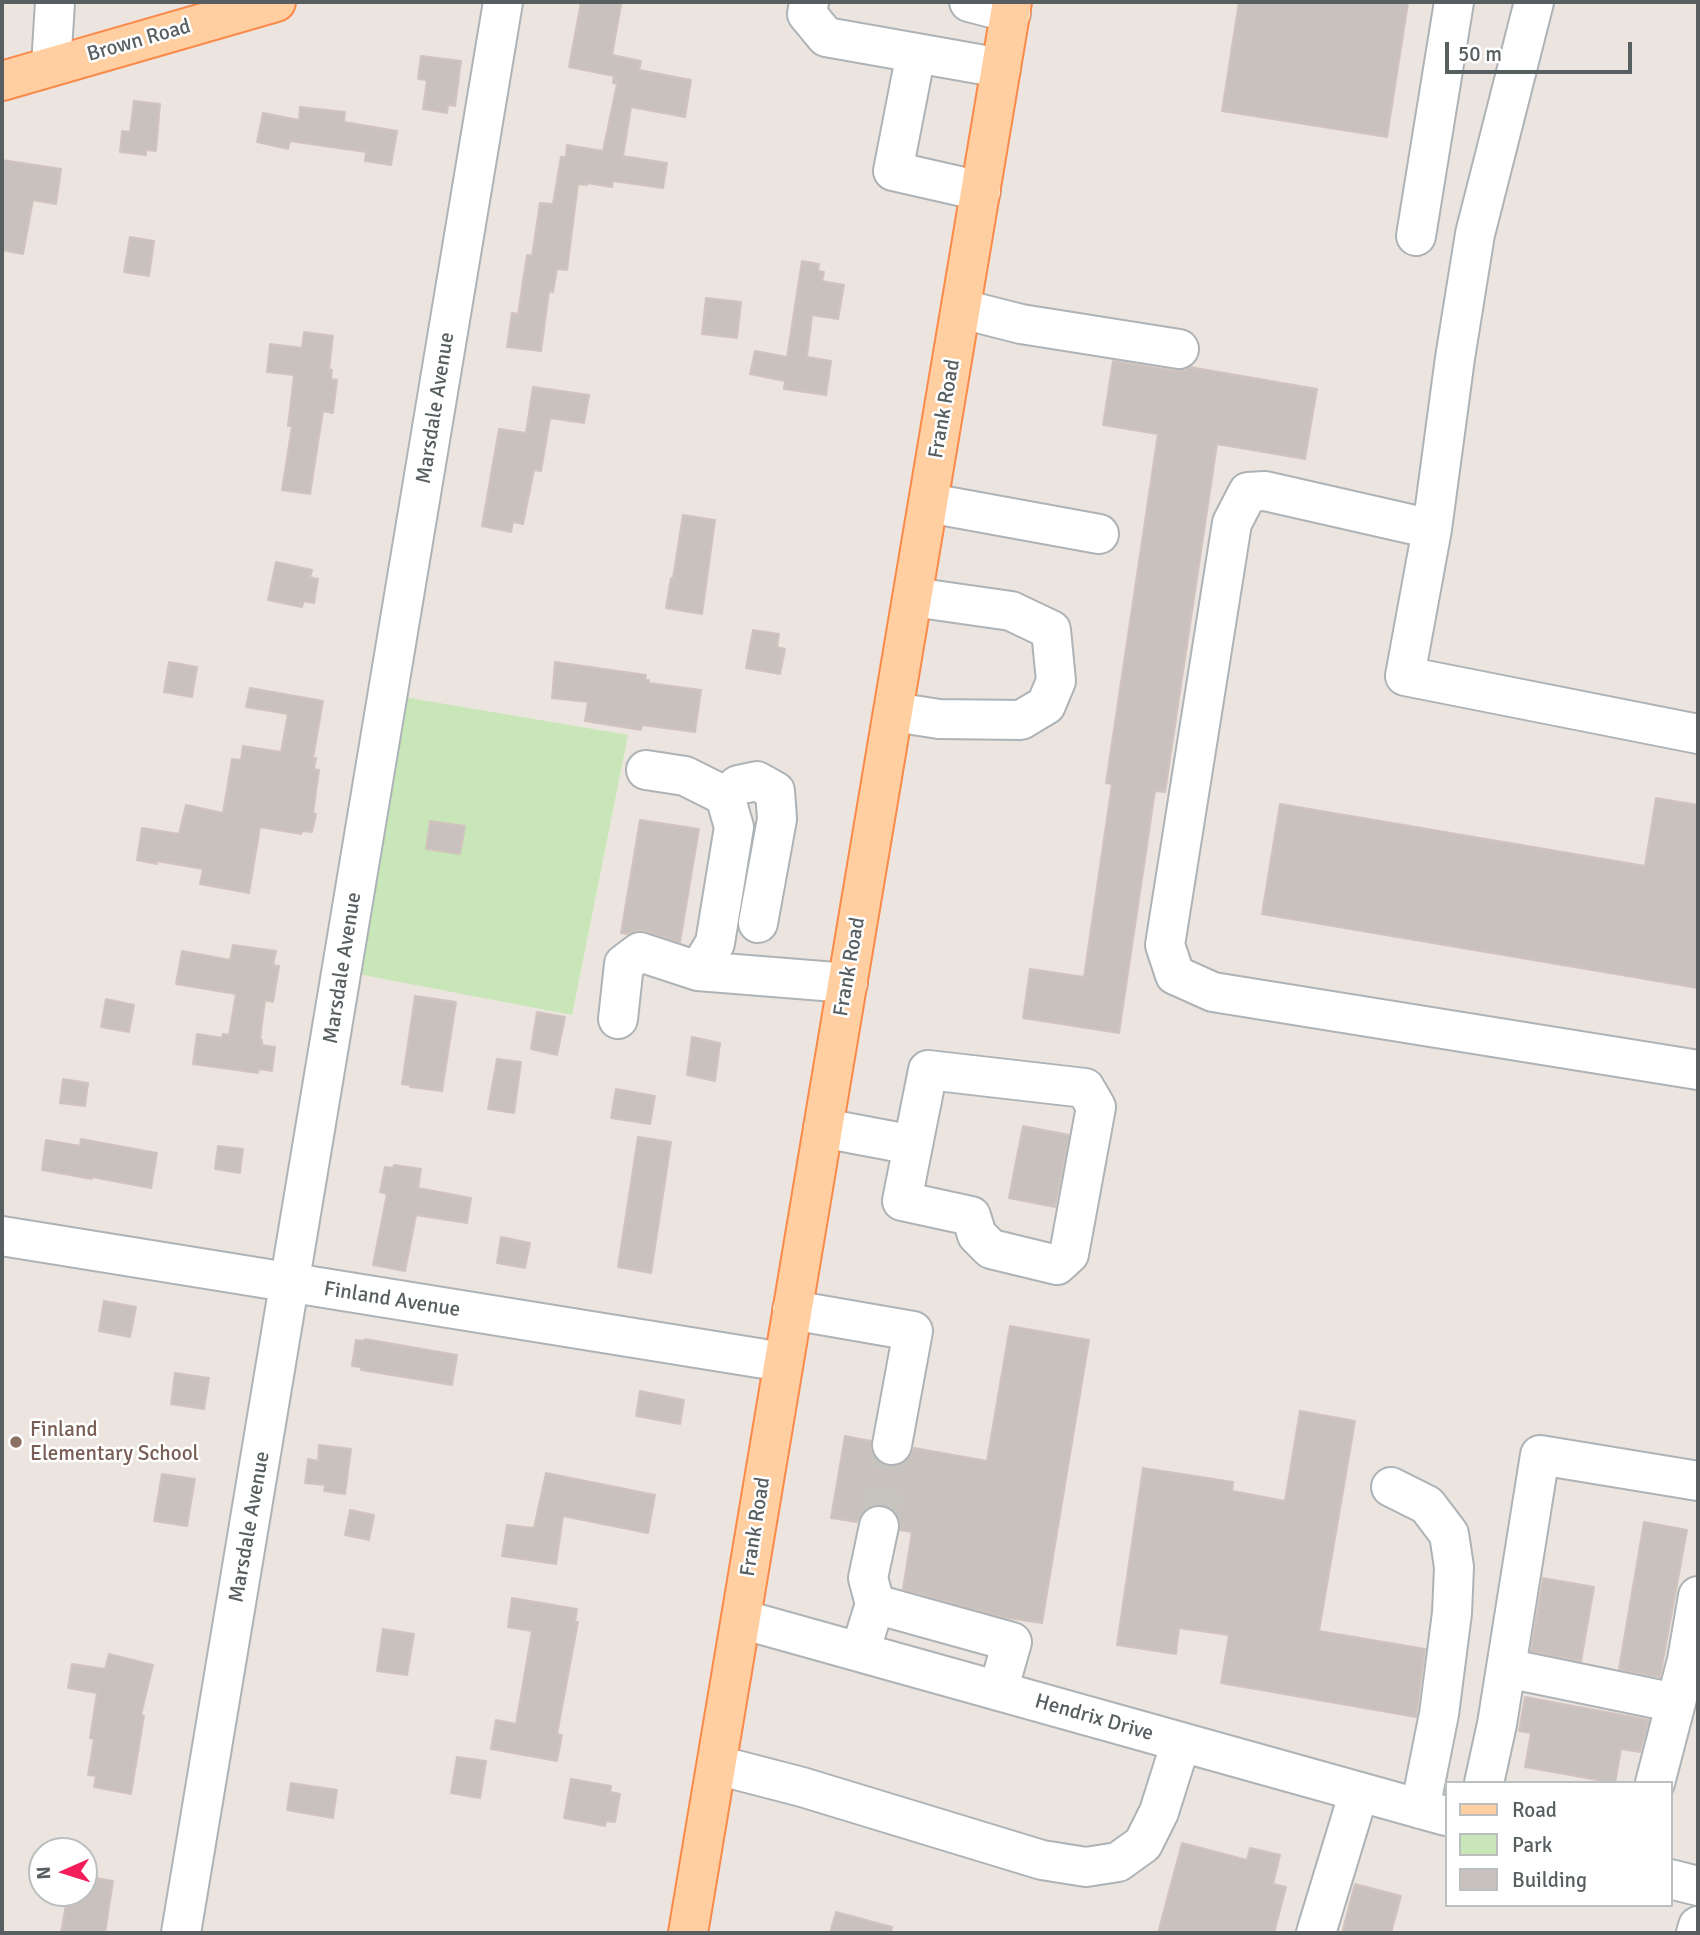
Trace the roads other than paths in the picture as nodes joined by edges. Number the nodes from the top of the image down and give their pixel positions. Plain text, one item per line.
1 (55, 2) edge
2 (276, 2) edge
3 (503, 2) edge
4 (809, 2) edge
5 (969, 2) edge
6 (1454, 2) edge
7 (1534, 2) edge
8 (1012, 7) edge
9 (916, 53) junction
10 (51, 66) junction
11 (1001, 68) junction
12 (2, 80) edge
13 (981, 191) junction
14 (1416, 236) dead end
15 (962, 309) junction
16 (1179, 349) dead end
17 (929, 503) junction
18 (1432, 530) junction
19 (1099, 534) dead end
20 (914, 597) junction
21 (894, 712) junction
22 (1698, 734) edge
23 (646, 770) dead end
24 (725, 796) junction
25 (758, 923) dead end
26 (698, 971) junction
27 (848, 983) junction
28 (618, 1019) dead end
29 (1698, 1070) edge
30 (823, 1128) junction
31 (913, 1145) junction
32 (2, 1236) edge
33 (290, 1284) junction
34 (792, 1310) junction
35 (783, 1362) junction
36 (892, 1445) tunnel mouth
37 (1698, 1482) edge
38 (1391, 1487) dead end
39 (879, 1526) tunnel mouth
40 (1698, 1596) edge
41 (875, 1604) junction
42 (741, 1619) junction
43 (860, 1652) junction
44 (1506, 1668) junction
45 (998, 1691) junction
46 (1676, 1703) junction
47 (1181, 1742) junction
48 (717, 1765) junction
49 (1485, 1781) edge
50 (1656, 1781) edge
51 (1359, 1791) junction
52 (1433, 1812) edge
53 (1672, 1879) edge
54 (1698, 1886) edge
55 (1698, 1926) edge
56 (181, 1933) edge
57 (688, 1933) edge
58 (1316, 1933) edge
59 (1696, 1933) edge

1 - 10 street
2 - 10 main road, Brown Road
3 - 33 street, Marsdale Avenue
4 - 9 street
5 - 8 street
6 - 14 street
7 - 18 street
8 - 11 main road, Frank Road
9 - 11 street
9 - 13 street
10 - 12 main road, Brown Road
11 - 13 main road, Frank Road
13 - 15 main road, Frank Road
15 - 16 street
15 - 17 main road, Frank Road
17 - 19 street
17 - 20 main road, Frank Road
18 - 22 street
18 - 29 street
20 - 21 main road, Frank Road
20 - 21 street
21 - 27 main road, Frank Road
23 - 24 street
24 - 25 street
24 - 26 street
26 - 27 street
26 - 28 street
27 - 30 main road, Frank Road
30 - 31 street
30 - 34 main road, Frank Road
31 - 31 street
32 - 33 street, Finland Avenue
33 - 35 street, Finland Avenue
33 - 56 street, Marsdale Avenue
34 - 35 main road, Frank Road
34 - 36 street
35 - 42 main road, Frank Road
37 - 44 street
38 - 52 street
39 - 41 street
40 - 46 street
41 - 43 street
41 - 45 street
42 - 43 street, Hendrix Drive
42 - 48 main road, Frank Road
43 - 45 street, Hendrix Drive
44 - 46 street
44 - 49 street
45 - 47 street, Hendrix Drive
46 - 50 street
47 - 48 street
47 - 51 street, Hendrix Drive
48 - 57 main road, Frank Road
51 - 52 street, Hendrix Drive
51 - 58 street
53 - 54 street
55 - 59 street

